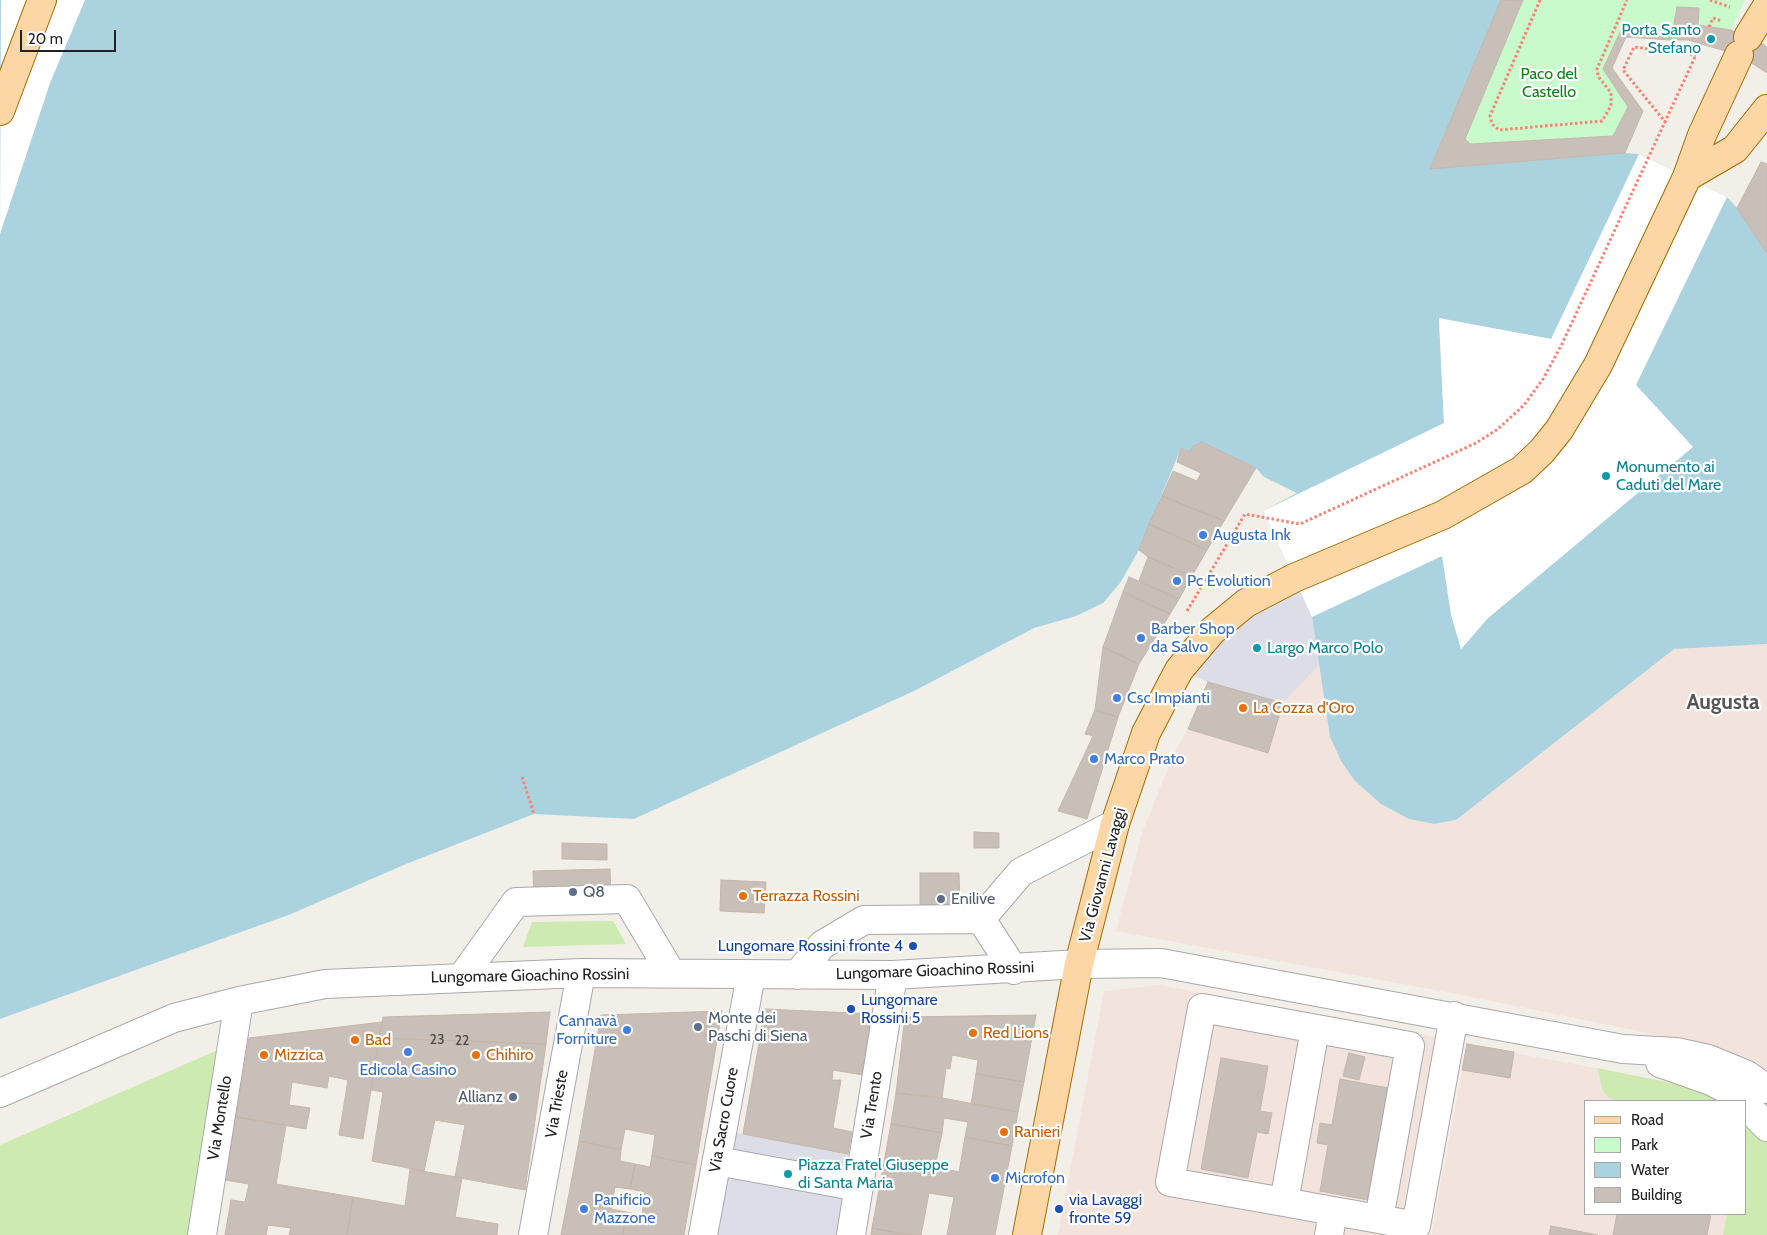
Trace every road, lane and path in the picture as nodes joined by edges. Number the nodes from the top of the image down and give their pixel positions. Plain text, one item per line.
1 (42, 0) edge
2 (1540, 0) edge
3 (1627, 0) edge
4 (1710, 0) edge
5 (1735, 0) edge
6 (1767, 6) edge
7 (1730, 7) junction
8 (1709, 27) dead end
9 (1701, 44) dead end
10 (1696, 55) junction
11 (1767, 109) edge
12 (0, 112) edge
13 (1666, 123) junction
14 (1687, 177) junction
15 (1266, 518) dead end
16 (522, 777) dead end
17 (534, 814) dead end
18 (1115, 824) junction
19 (981, 918) junction
20 (1079, 964) junction
21 (1014, 970) junction
22 (581, 973) junction
23 (671, 973) junction
24 (751, 975) junction
25 (797, 975) junction
26 (893, 975) junction
27 (463, 976) junction
28 (239, 1001) junction
29 (1454, 1016) junction
30 (1315, 1029) junction
31 (1623, 1049) junction
32 (1767, 1089) edge
33 (0, 1093) edge
34 (1741, 1100) edge
35 (1747, 1106) edge
36 (1767, 1127) edge
37 (717, 1161) junction
38 (859, 1187) junction
39 (1284, 1202) junction
40 (1379, 1219) junction
41 (1331, 1223) edge
42 (202, 1235) edge
43 (533, 1235) edge
44 (703, 1235) edge
45 (851, 1235) edge
46 (1027, 1235) edge

1 - 12 main road
2 - 3 path
4 - 7 path
5 - 7 path
6 - 14 main road
7 - 8 path
9 - 10 path
10 - 13 path
10 - 13 path
11 - 14 main road
13 - 15 path
14 - 18 main road, Via Giovanni Lavaggi
16 - 17 path
18 - 19 street
18 - 20 main road, Via Giovanni Lavaggi
19 - 21 street
19 - 25 street
20 - 21 street, Lungomare Gioachino Rossini
20 - 29 street, Lungomare Gioachino Rossini
20 - 46 main road, Via Giovanni Lavaggi
21 - 26 street, Lungomare Gioachino Rossini
22 - 23 street, Lungomare Gioachino Rossini
22 - 27 street, Lungomare Gioachino Rossini
22 - 43 street, Via Trieste
23 - 24 street, Lungomare Gioachino Rossini
23 - 27 street
24 - 25 street, Lungomare Gioachino Rossini
24 - 37 street, Via Sacro Cuore
25 - 26 street, Lungomare Gioachino Rossini
26 - 38 street, Via Trento
27 - 28 street, Lungomare Gioachino Rossini
28 - 33 street, Lungomare Gioachino Rossini
28 - 42 street, Via Montello
29 - 31 street, Lungomare Gioachino Rossini
29 - 40 street
30 - 39 street
30 - 39 street
30 - 40 street
31 - 32 street
31 - 34 street
35 - 36 street
37 - 38 street
37 - 44 street, Via Sacro Cuore
38 - 45 street, Via Trento
39 - 41 street
40 - 41 street

